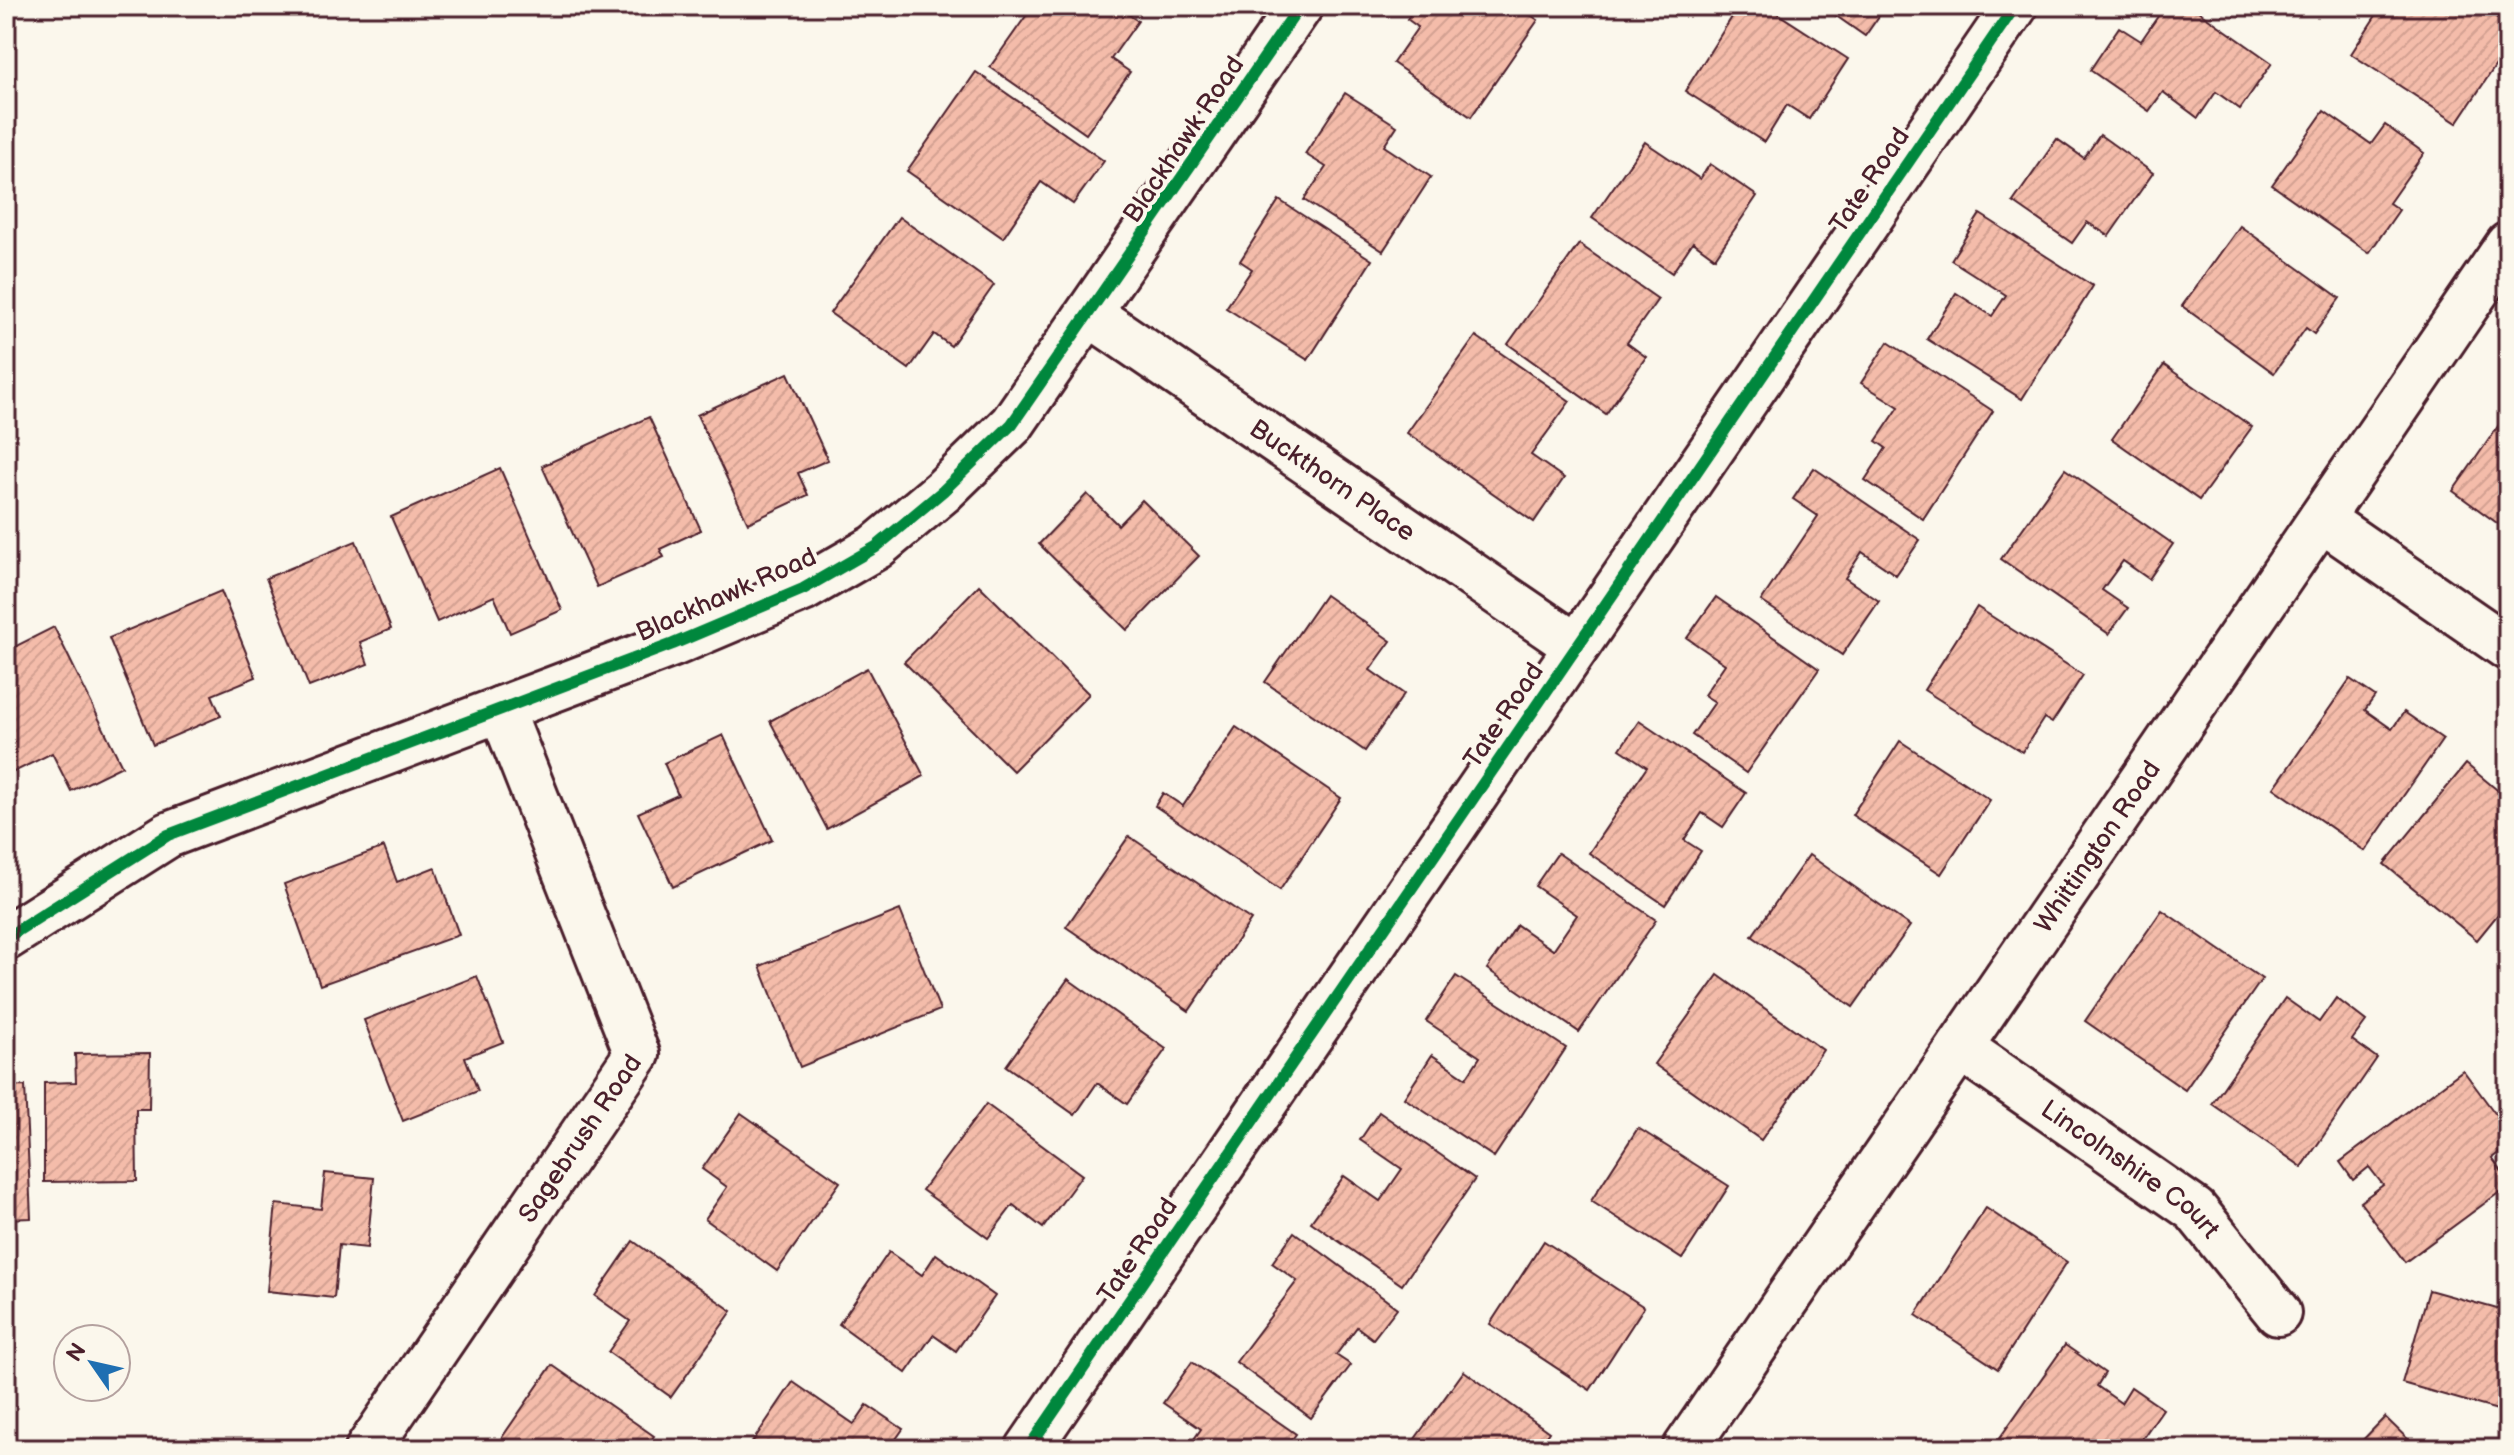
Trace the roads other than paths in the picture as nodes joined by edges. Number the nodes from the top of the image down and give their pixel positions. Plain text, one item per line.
1 (1300, 6) edge
2 (2015, 6) edge
3 (2508, 245) edge
4 (1090, 314) junction
5 (2321, 519) junction
6 (1576, 646) junction
7 (2508, 648) edge
8 (501, 709) junction
9 (6, 938) edge
10 (1960, 1047) junction
11 (2278, 1313) dead end
12 (368, 1449) edge
13 (1028, 1449) edge
14 (1685, 1449) edge

1 - 4 street, Blackhawk Road
2 - 6 street, Tate Road
3 - 5 street, Whittington Road
4 - 6 street, Buckthorn Place
4 - 8 street, Blackhawk Road
5 - 7 street
5 - 10 street, Whittington Road
6 - 13 street, Tate Road
8 - 9 street, Blackhawk Road
8 - 12 street, Sagebrush Road
10 - 11 street, Lincolnshire Court
10 - 14 street, Whittington Road

